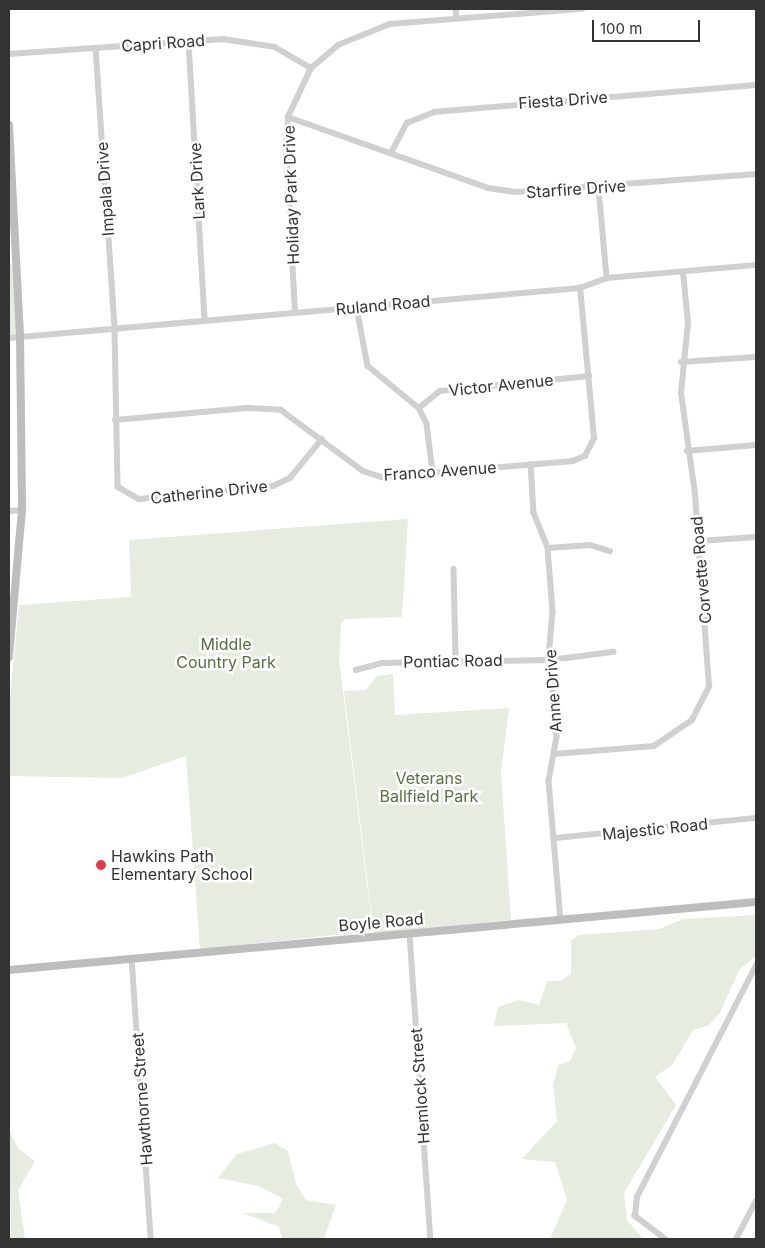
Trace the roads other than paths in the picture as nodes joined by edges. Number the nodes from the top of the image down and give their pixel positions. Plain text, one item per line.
1 (456, 9) edge
2 (582, 9) edge
3 (456, 18) junction
4 (189, 42) junction
5 (96, 48) junction
6 (9, 54) edge
7 (311, 68) junction
8 (756, 85) edge
9 (288, 117) junction
10 (9, 125) edge
11 (392, 153) junction
12 (756, 174) edge
13 (599, 188) junction
14 (756, 265) edge
15 (684, 272) junction
16 (607, 278) junction
17 (580, 288) junction
18 (357, 308) junction
19 (296, 312) junction
20 (205, 320) junction
21 (115, 329) junction
22 (9, 338) edge
23 (20, 338) junction
24 (756, 357) edge
25 (681, 362) junction
26 (589, 376) junction
27 (419, 408) junction
28 (115, 420) junction
29 (322, 439) junction
30 (756, 445) edge
31 (687, 451) junction
32 (530, 464) junction
33 (433, 472) junction
34 (22, 510) junction
35 (9, 511) edge
36 (756, 537) edge
37 (699, 541) junction
38 (548, 548) junction
39 (610, 551) dead end
40 (454, 569) dead end
41 (13, 597) edge
42 (613, 652) dead end
43 (9, 657) edge
44 (456, 660) junction
45 (551, 660) junction
46 (356, 670) dead end
47 (554, 754) junction
48 (756, 818) edge
49 (555, 838) junction
50 (756, 902) edge
51 (560, 920) junction
52 (410, 934) junction
53 (132, 958) junction
54 (756, 964) edge
55 (9, 970) edge
56 (756, 1201) edge
57 (151, 1239) edge
58 (431, 1239) edge
59 (665, 1239) edge
60 (736, 1239) edge

1 - 3 street
2 - 3 street, Holiday Park Drive
3 - 7 street, Holiday Park Drive
4 - 5 street, Capri Road
4 - 7 street, Capri Road
4 - 20 street, Lark Drive
5 - 6 street, Capri Road
5 - 21 street, Impala Drive
7 - 9 street, Holiday Park Drive
8 - 11 street, Fiesta Drive
9 - 11 street, Starfire Drive
9 - 19 street, Holiday Park Drive
10 - 23 street
11 - 13 street, Starfire Drive
12 - 13 street, Starfire Drive
13 - 16 street
14 - 15 street, Ruland Road
15 - 16 street, Ruland Road
15 - 25 street, Corvette Road
16 - 17 street, Ruland Road
17 - 18 street, Ruland Road
17 - 26 street, Franco Avenue
18 - 19 street, Ruland Road
18 - 27 street
19 - 20 street, Ruland Road
20 - 21 street, Ruland Road
21 - 23 street, Ruland Road
21 - 28 street, Catherine Drive
22 - 23 street, Ruland Road
23 - 34 street
24 - 25 street
25 - 31 street, Corvette Road
26 - 27 street, Victor Avenue
26 - 32 street, Franco Avenue
27 - 33 street
28 - 29 street, Franco Avenue
28 - 29 street, Catherine Drive
29 - 33 street, Franco Avenue
30 - 31 street
31 - 37 street, Corvette Road
32 - 33 street, Franco Avenue
32 - 38 street, Anne Drive
34 - 35 street
34 - 41 street
36 - 37 street
37 - 47 street, Corvette Road
38 - 39 street
38 - 45 street, Anne Drive
40 - 44 street
41 - 43 street
42 - 45 street, Pontiac Road
44 - 45 street, Pontiac Road
44 - 46 street, Pontiac Road
45 - 47 street, Anne Drive
47 - 49 street, Anne Drive
48 - 49 street, Majestic Road
49 - 51 street, Anne Drive
50 - 51 street, Boyle Road
51 - 52 street, Boyle Road
52 - 53 street, Boyle Road
52 - 58 street, Hemlock Street
53 - 55 street, Boyle Road
53 - 57 street, Hawthorne Street
54 - 59 street
56 - 60 street

